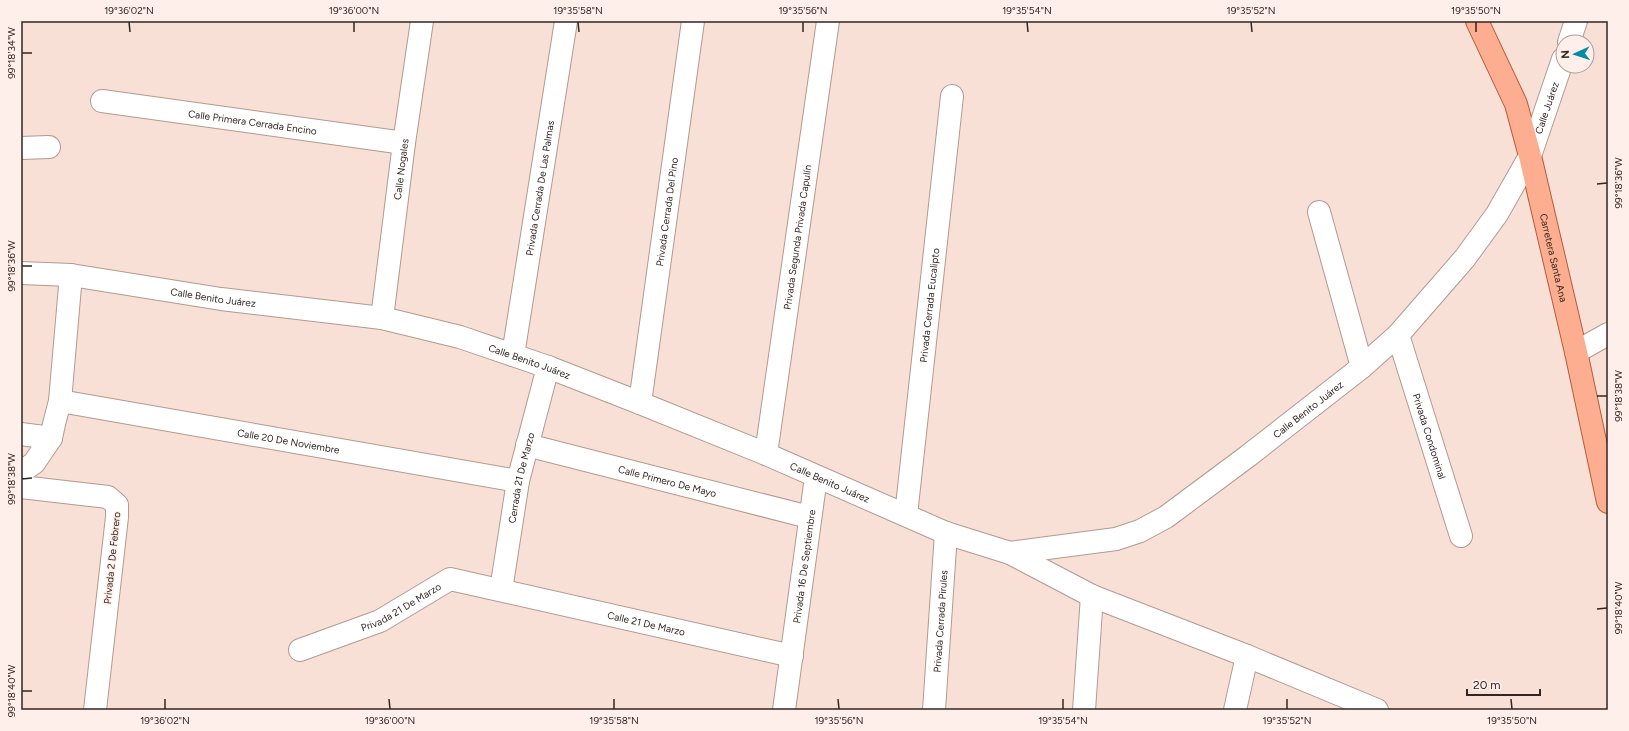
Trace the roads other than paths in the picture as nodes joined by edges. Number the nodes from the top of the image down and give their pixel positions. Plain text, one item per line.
1 (422, 21) edge
2 (566, 21) edge
3 (693, 21) edge
4 (828, 21) edge
5 (1476, 21) edge
6 (1576, 21) edge
7 (1572, 34) edge
8 (1558, 74) edge
9 (952, 96) dead end
10 (102, 101) dead end
11 (404, 143) junction
12 (21, 148) edge
13 (49, 148) dead end
14 (1530, 156) junction
15 (1319, 212) dead end
16 (21, 273) edge
17 (71, 275) junction
18 (382, 318) junction
19 (1608, 334) edge
20 (1398, 335) junction
21 (1576, 352) junction
22 (514, 355) junction
23 (1362, 367) junction
24 (548, 368) junction
25 (60, 401) junction
26 (640, 402) junction
27 (21, 434) edge
28 (51, 438) junction
29 (527, 445) junction
30 (766, 454) junction
31 (21, 472) edge
32 (816, 477) junction
33 (518, 481) junction
34 (21, 487) edge
35 (1608, 502) edge
36 (906, 515) junction
37 (809, 517) junction
38 (946, 533) junction
39 (1461, 536) dead end
40 (1010, 553) junction
41 (501, 590) junction
42 (1092, 596) junction
43 (300, 650) dead end
44 (792, 656) junction
45 (1247, 656) junction
46 (95, 710) edge
47 (784, 710) edge
48 (934, 710) edge
49 (1084, 710) edge
50 (1235, 710) edge
51 (1377, 710) edge

1 - 11 street, Calle Nogales
2 - 22 street, Privada Cerrada De Las Palmas
3 - 26 street, Privada Cerrada Del Pino
4 - 30 street, Privada Segunda Privada Capulín
5 - 14 main road, Carretera Santa Ana
6 - 7 street
8 - 14 street, Calle Juárez
9 - 36 street, Privada Cerrada Eucalipto
10 - 11 street, Calle Primera Cerrada Encino
11 - 18 street, Calle Nogales
12 - 13 street
14 - 20 street, Calle Benito Juárez
14 - 21 main road, Carretera Santa Ana
15 - 23 street
16 - 17 street, Calle Benito Juárez
17 - 18 street, Calle Benito Juárez
17 - 25 street
18 - 22 street, Calle Benito Juárez
19 - 21 street
20 - 23 street, Calle Benito Juárez
20 - 39 street, Privada Condominal
21 - 35 main road, Carretera Santa Ana
22 - 24 street, Calle Benito Juárez
23 - 40 street, Calle Benito Juárez
24 - 26 street, Calle Benito Juárez
24 - 29 street, Cerrada 21 De Marzo
25 - 28 street
25 - 33 street, Calle 20 De Noviembre
26 - 30 street, Calle Benito Juárez
27 - 28 street
28 - 31 street
29 - 33 street, Cerrada 21 De Marzo
29 - 37 street, Calle Primero De Mayo
30 - 32 street, Calle Benito Juárez
32 - 36 street, Calle Benito Juárez
32 - 37 street, Privada 16 De Septiembre
33 - 41 street, Cerrada 21 De Marzo
34 - 46 street, Privada 2 De Febrero
36 - 38 street, Calle Benito Juárez
37 - 44 street, Privada 16 De Septiembre
38 - 40 street, Calle Benito Juárez
38 - 48 street, Privada Cerrada Pirules
40 - 42 street, Calle Benito Juárez
41 - 43 street, Privada 21 De Marzo
41 - 44 street, Calle 21 De Marzo
42 - 45 street, Calle Benito Juárez
42 - 49 street
44 - 47 street, Privada 16 De Septiembre
45 - 50 street
45 - 51 street, Calle Benito Juárez

